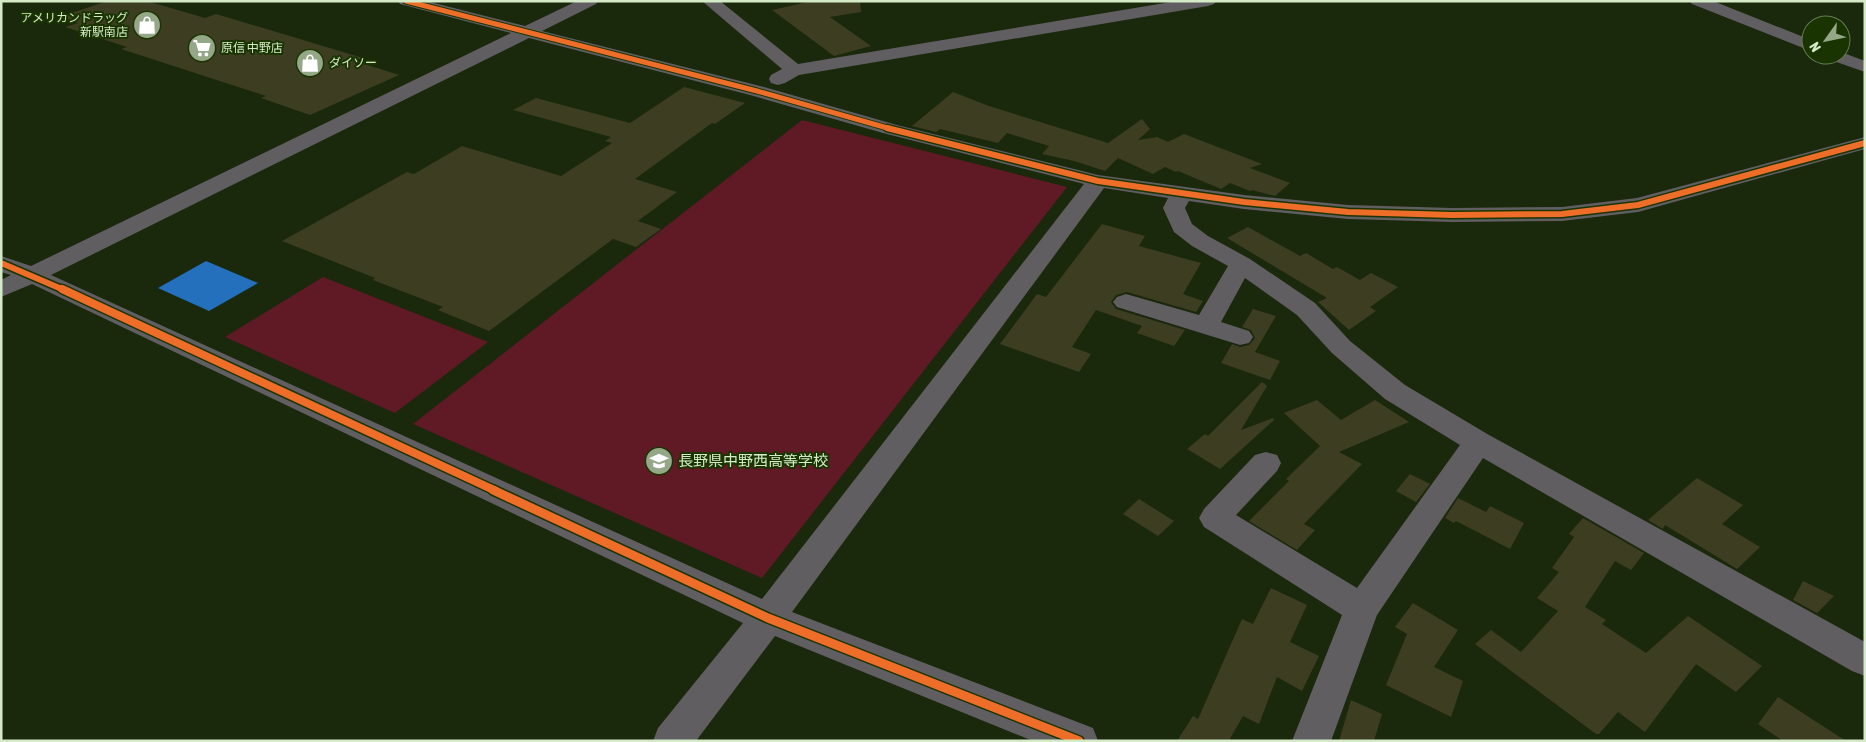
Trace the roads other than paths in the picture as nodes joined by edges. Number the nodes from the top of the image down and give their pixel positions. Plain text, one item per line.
1 (406, 1) edge
2 (590, 1) edge
3 (710, 1) edge
4 (1208, 1) edge
5 (1698, 1) edge
6 (529, 32) junction
7 (1801, 42) edge
8 (1851, 62) edge
9 (1865, 67) edge
10 (794, 70) junction
11 (756, 91) junction
12 (1865, 143) edge
13 (1098, 180) junction
14 (1181, 194) junction
15 (1, 263) edge
16 (1241, 264) junction
17 (32, 275) junction
18 (1, 290) edge
19 (1126, 302) dead end
20 (1206, 326) junction
21 (1240, 337) dead end
22 (1478, 442) junction
23 (1266, 463) dead end
24 (1362, 609) junction
25 (768, 618) junction
26 (1865, 660) edge
27 (672, 741) edge
28 (1079, 741) edge
29 (1311, 741) edge

1 - 6 street
2 - 6 street
3 - 10 street
4 - 10 street
5 - 7 street
6 - 11 street
6 - 17 street
8 - 9 street
10 - 11 street
11 - 13 street
12 - 14 street
13 - 14 street
13 - 25 street
14 - 16 street
15 - 17 street
16 - 20 street
16 - 22 street
17 - 18 street
17 - 25 street
19 - 20 street
20 - 21 street
22 - 24 street
22 - 26 street
23 - 24 street
24 - 29 street
25 - 27 street
25 - 28 street

